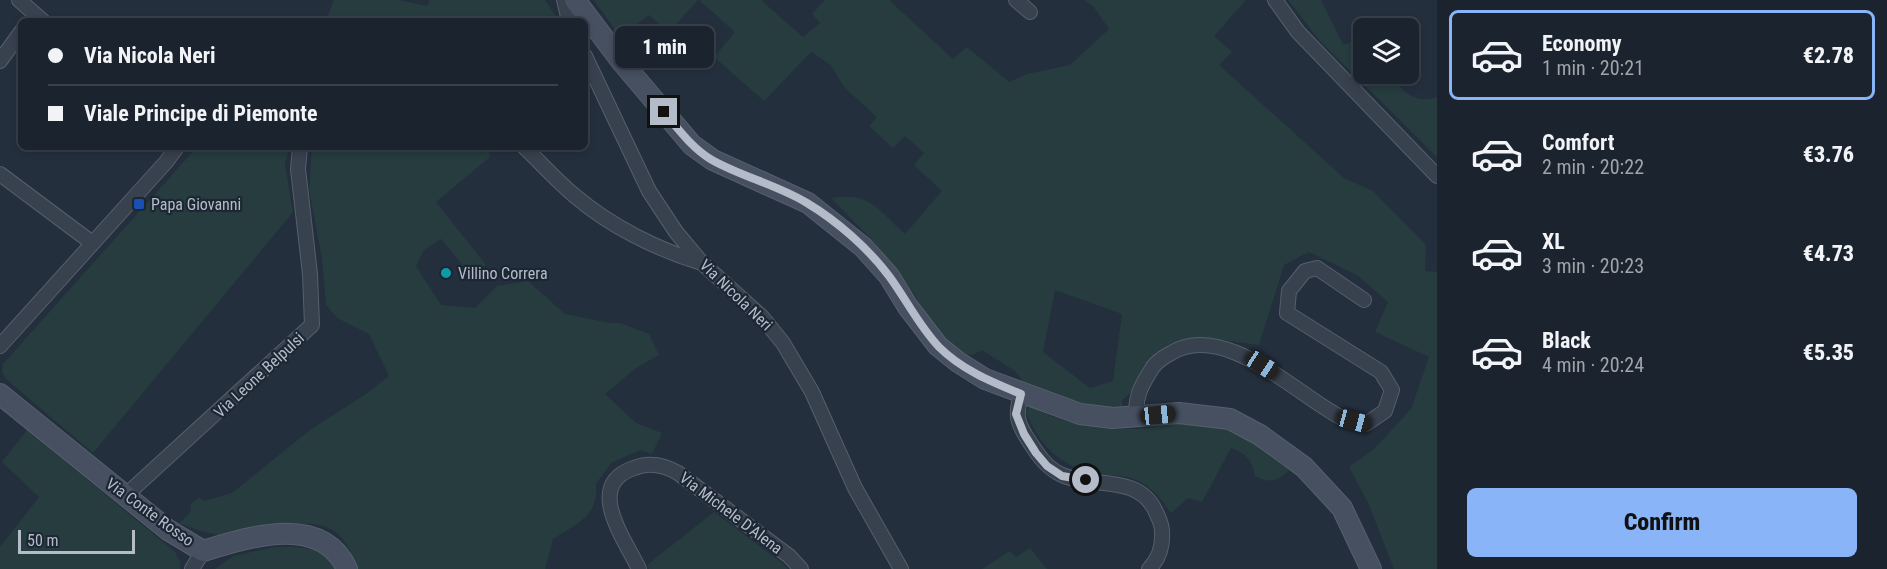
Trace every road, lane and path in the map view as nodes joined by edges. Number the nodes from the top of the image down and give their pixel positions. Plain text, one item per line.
1 (19, 0) edge
2 (564, 0) edge
3 (574, 0) edge
4 (1016, 0) edge
5 (1275, 0) edge
6 (1030, 12) dead end
7 (36, 18) edge
8 (568, 18) edge
9 (588, 18) edge
10 (588, 18) edge
11 (18, 36) edge
12 (0, 61) edge
13 (588, 62) edge
14 (175, 150) edge
15 (300, 150) edge
16 (527, 150) edge
17 (0, 174) edge
18 (1437, 176) edge
19 (91, 242) junction
20 (702, 263) junction
21 (1364, 300) dead end
22 (0, 346) edge
23 (0, 394) edge
24 (1021, 394) junction
25 (1137, 418) junction
26 (125, 496) junction
27 (203, 551) junction
28 (192, 569) edge
29 (347, 569) edge
30 (639, 569) edge
31 (801, 569) edge
32 (901, 569) edge
33 (1149, 569) edge
34 (1371, 569) edge

1 - 7 street
2 - 8 street
3 - 10 street
4 - 6 street
5 - 18 street
9 - 24 street
11 - 12 street
13 - 20 street, Via Nicola Neri
14 - 19 street
15 - 26 street, Via Leone Belpulsi
16 - 20 street
17 - 19 street
19 - 22 street
20 - 32 street, Via Nicola Neri
21 - 25 street
23 - 26 street, Via Conte Rosso
24 - 25 street
24 - 33 street
25 - 34 street
26 - 27 street, Via Conte Rosso
27 - 28 street
27 - 29 street, Via Conte Rosso
30 - 31 street, Via Michele D'Alena

